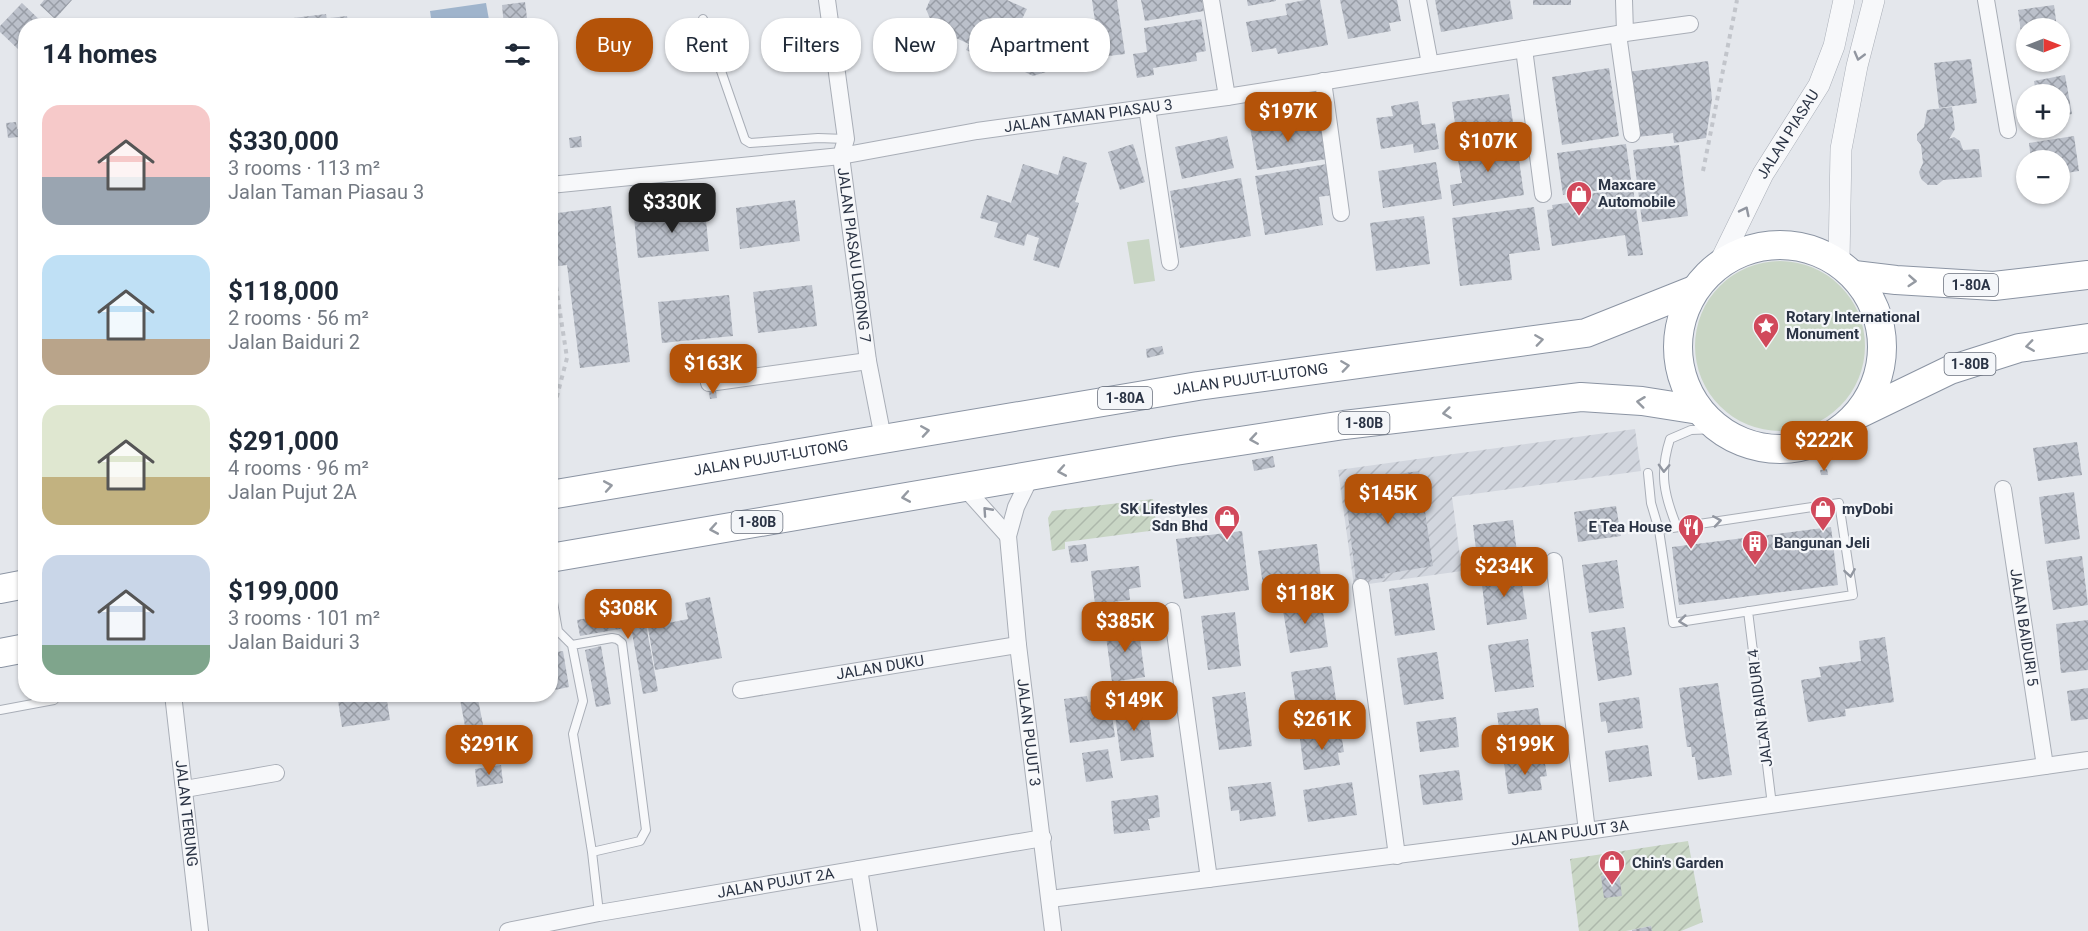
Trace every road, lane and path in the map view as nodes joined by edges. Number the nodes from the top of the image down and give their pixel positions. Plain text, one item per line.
1 (827, 0) edge
2 (1211, 0) edge
3 (1418, 0) edge
4 (1624, 0) edge
5 (1737, 0) edge
6 (1844, 0) edge
7 (1875, 0) edge
8 (1986, 0) edge
9 (1690, 24) dead end
10 (1622, 33) junction
11 (1524, 49) junction
12 (1430, 64) junction
13 (721, 72) edge
14 (1323, 81) junction
15 (1227, 97) junction
16 (1147, 108) junction
17 (2008, 130) dead end
18 (1632, 134) dead end
19 (846, 139) junction
20 (841, 156) junction
21 (1703, 171) dead end
22 (558, 184) edge
23 (1543, 194) dead end
24 (1341, 213) dead end
25 (1170, 262) dead end
26 (1719, 264) junction
27 (1847, 268) junction
28 (2088, 275) edge
29 (1694, 290) junction
30 (558, 299) edge
31 (2088, 338) edge
32 (868, 361) junction
33 (709, 383) dead end
34 (558, 392) edge
35 (1859, 414) junction
36 (1708, 420) junction
37 (883, 438) junction
38 (1648, 473) dead end
39 (1031, 476) junction
40 (964, 487) junction
41 (2002, 489) dead end
42 (558, 494) edge
43 (1677, 527) junction
44 (1659, 530) junction
45 (1008, 536) junction
46 (558, 557) edge
47 (1554, 561) dead end
48 (18, 586) edge
49 (1361, 587) dead end
50 (0, 589) edge
51 (1172, 611) dead end
52 (1748, 611) junction
53 (558, 631) edge
54 (572, 645) junction
55 (1018, 645) junction
56 (18, 650) edge
57 (0, 653) edge
58 (741, 690) dead end
59 (43, 702) edge
60 (174, 702) edge
61 (0, 710) edge
62 (2088, 760) edge
63 (2044, 766) junction
64 (276, 773) dead end
65 (185, 789) junction
66 (1772, 805) junction
67 (1587, 831) junction
68 (1043, 838) junction
69 (592, 852) junction
70 (1397, 856) junction
71 (859, 869) junction
72 (1209, 879) junction
73 (1050, 899) junction
74 (599, 913) junction
75 (200, 931) edge
76 (508, 931) edge
77 (869, 931) edge
78 (1053, 931) edge

1 - 19 street, JALAN PIASAU LORONG 7
2 - 15 street
3 - 12 street
4 - 10 street
5 - 21 path
26 -> 6 street, JALAN PIASAU
7 -> 27 street
8 - 17 street
9 - 10 street, JALAN TAMAN PIASAU 3
10 - 11 street, JALAN TAMAN PIASAU 3
10 - 18 street
11 - 12 street, JALAN TAMAN PIASAU 3
11 - 23 street
12 - 14 street, JALAN TAMAN PIASAU 3
13 - 19 lane
14 - 15 street, JALAN TAMAN PIASAU 3
14 - 24 street
15 - 16 street, JALAN TAMAN PIASAU 3
16 - 20 street, JALAN TAMAN PIASAU 3
16 - 25 street
19 - 20 street, JALAN PIASAU LORONG 7
20 - 22 street, JALAN TAMAN PIASAU 3
20 - 32 street, JALAN PIASAU LORONG 7
26 - 27 highway
26 - 29 highway
27 -> 28 highway, 1-80A
27 - 35 highway
29 - 36 highway
37 -> 29 highway, JALAN PUJUT-LUTONG / 1-80A
30 - 34 path
31 -> 35 highway, 1-80B
32 - 33 street
32 - 37 street, JALAN PIASAU LORONG 7
35 - 36 highway
36 -> 39 highway, 1-80B
36 -> 43 lane
42 -> 37 highway, JALAN PUJUT-LUTONG / 1-80A
38 - 44 lane
39 - 40 highway, 1-80B
39 - 45 street, JALAN PUJUT 3
45 -> 40 street
40 -> 46 highway, 1-80B
41 - 63 street, JALAN BAIDURI 5
43 - 44 lane
43 -> 52 lane
52 -> 44 lane
45 - 55 street, JALAN PUJUT 3
47 - 67 street
48 - 50 highway
49 - 70 street
51 - 72 street
52 - 66 lane, JALAN BAIDURI 4
53 - 54 lane
54 - 69 lane
54 - 69 lane
55 - 58 street, JALAN DUKU
55 - 68 street, JALAN PUJUT 3
56 - 57 highway
59 - 61 lane
60 - 65 street, JALAN TERUNG
62 - 63 street, JALAN PUJUT 3A
63 - 66 street, JALAN PUJUT 3A
64 - 65 street
65 - 75 street, JALAN TERUNG
66 - 67 street, JALAN PUJUT 3A
67 - 70 street, JALAN PUJUT 3A
68 - 71 street, JALAN PUJUT 2A
68 - 73 street, JALAN PUJUT 3
69 - 74 lane
70 - 72 street, JALAN PUJUT 3A
71 - 74 street, JALAN PUJUT 2A
71 - 77 street
72 - 73 street, JALAN PUJUT 3A
73 - 78 street, JALAN PUJUT 3
74 - 76 street, JALAN PUJUT 2A

